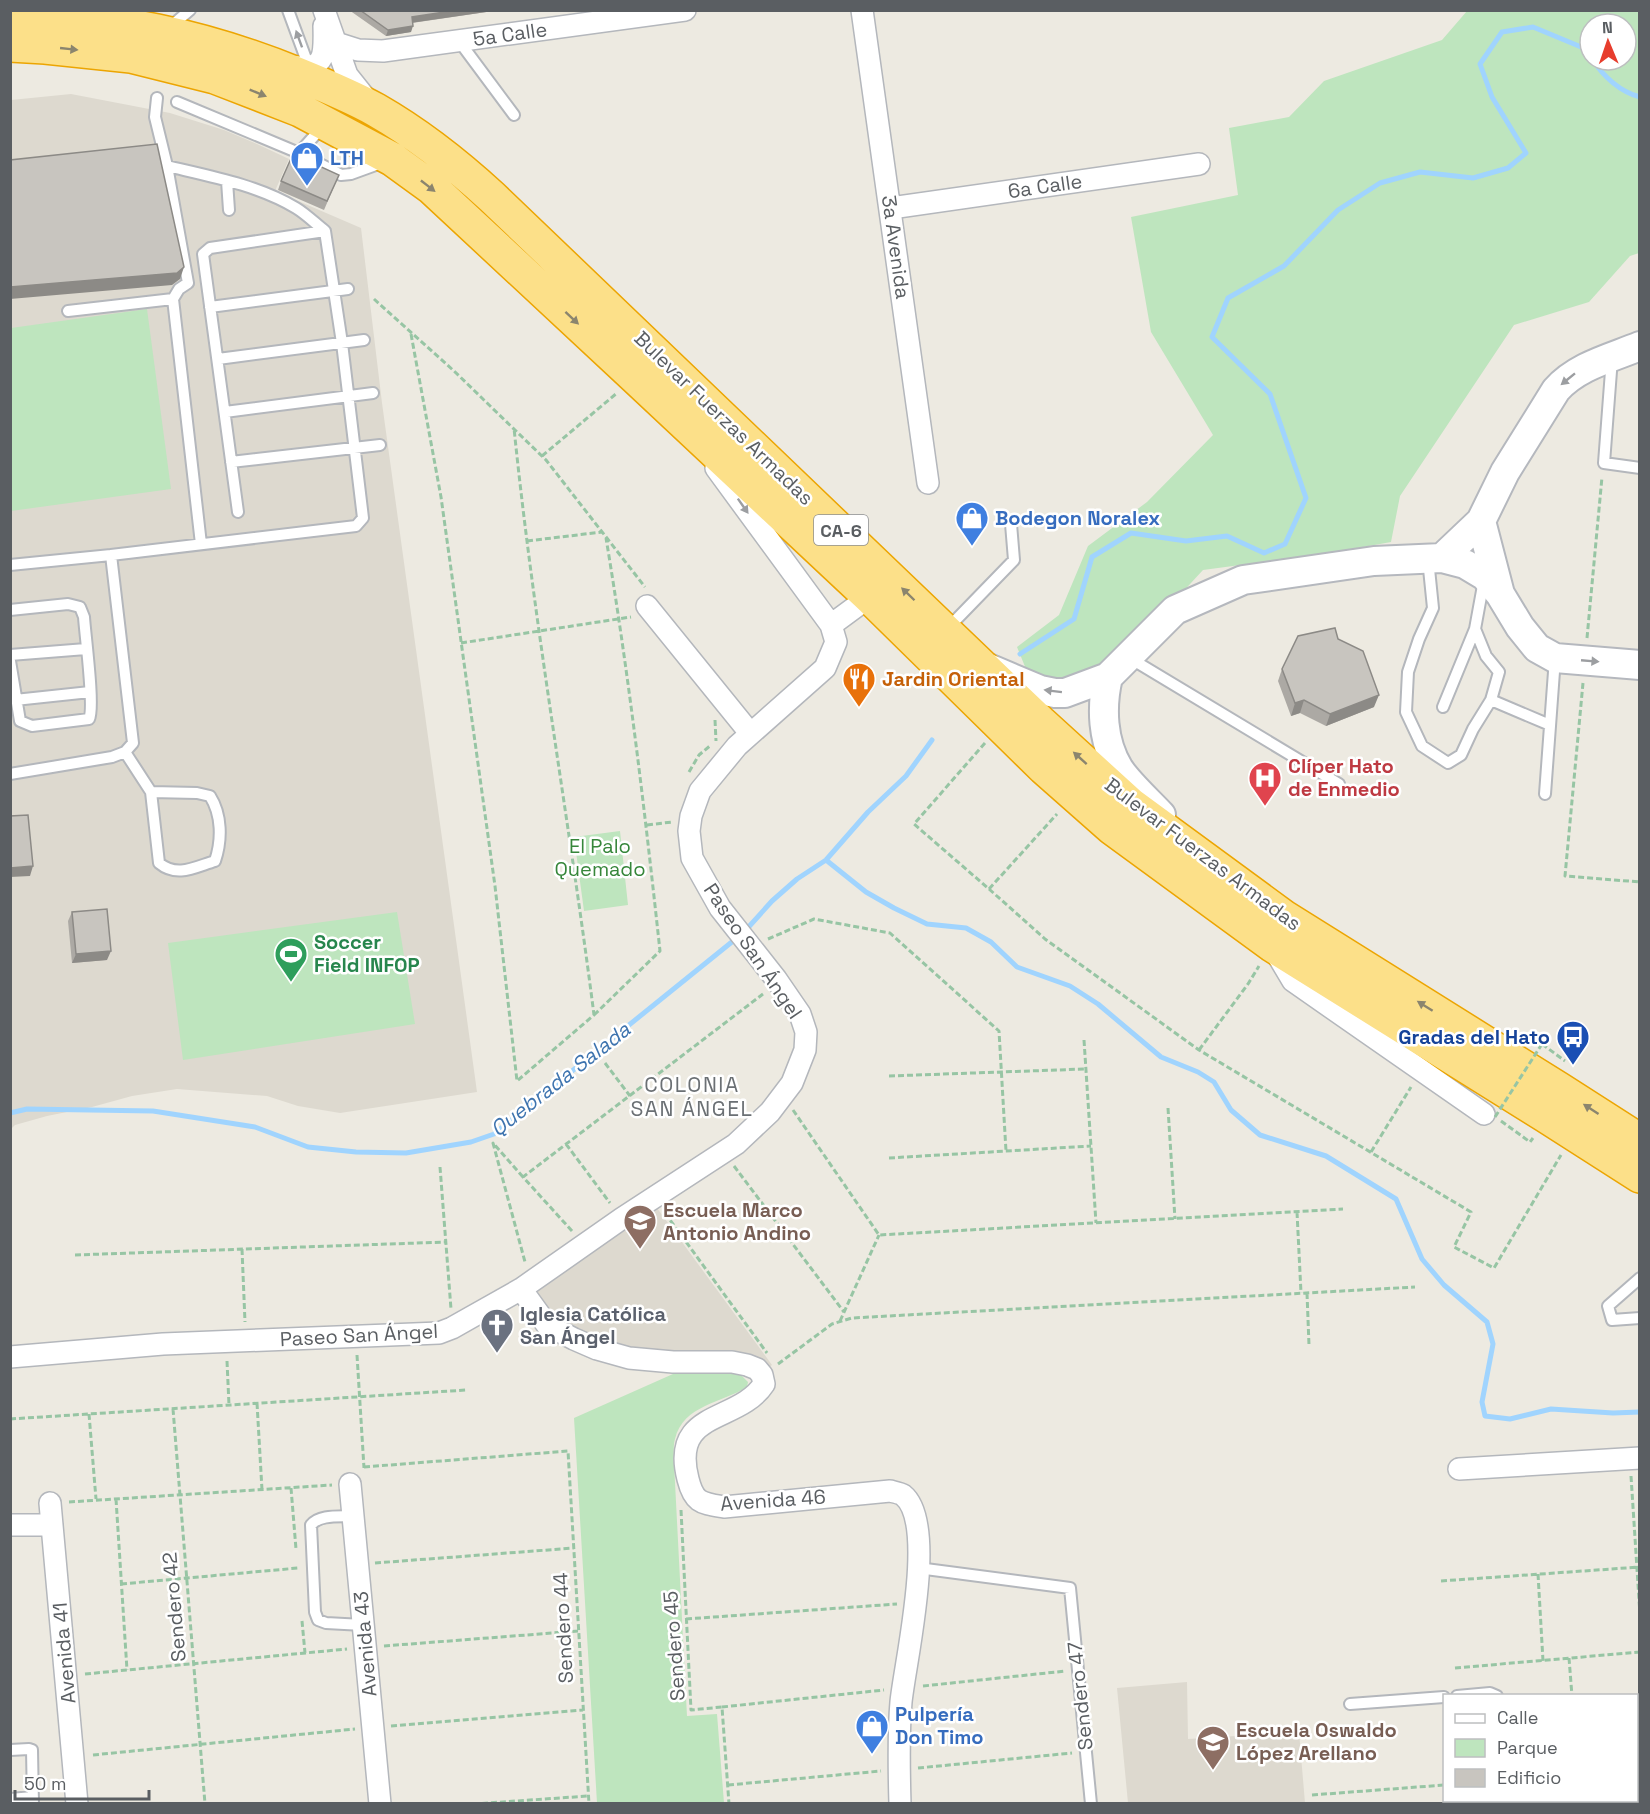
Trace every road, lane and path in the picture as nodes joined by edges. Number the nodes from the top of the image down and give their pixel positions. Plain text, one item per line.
1 (190, 10) edge
2 (288, 10) edge
3 (324, 10) edge
4 (685, 10) edge
5 (862, 10) edge
6 (10, 14) edge
7 (165, 31) junction
8 (459, 41) junction
9 (336, 43) junction
10 (10, 45) edge
11 (273, 64) junction
12 (309, 67) junction
13 (157, 98) dead end
14 (177, 102) dead end
15 (375, 110) junction
16 (514, 115) dead end
17 (325, 123) junction
18 (299, 153) junction
19 (392, 159) junction
20 (1199, 164) dead end
21 (167, 166) junction
22 (227, 181) junction
23 (891, 208) junction
24 (229, 210) dead end
25 (325, 231) junction
26 (348, 289) dead end
27 (333, 291) junction
28 (173, 299) junction
29 (374, 299) dead end
30 (210, 307) junction
31 (68, 310) dead end
32 (411, 334) junction
33 (364, 340) dead end
34 (342, 343) junction
35 (1640, 346) edge
36 (1612, 358) junction
37 (218, 359) junction
38 (635, 377) junction
39 (373, 393) dead end
40 (348, 395) junction
41 (225, 412) junction
42 (685, 424) junction
43 (514, 428) junction
44 (380, 445) dead end
45 (354, 448) junction
46 (542, 456) junction
47 (231, 462) junction
48 (1604, 463) junction
49 (1640, 468) edge
50 (928, 483) dead end
51 (238, 512) dead end
52 (1481, 521) junction
53 (1011, 524) dead end
54 (602, 532) junction
55 (527, 541) junction
56 (201, 544) junction
57 (111, 555) junction
58 (1435, 558) junction
59 (10, 565) edge
60 (1493, 585) junction
61 (869, 597) junction
62 (10, 609) edge
63 (641, 611) joint
64 (619, 618) junction
65 (831, 625) junction
66 (1474, 628) junction
67 (946, 630) junction
68 (539, 631) junction
69 (461, 643) junction
70 (86, 649) junction
71 (10, 655) edge
72 (1555, 658) junction
73 (10, 661) edge
74 (1585, 661) junction
75 (1640, 665) edge
76 (983, 666) junction
77 (1118, 667) junction
78 (90, 692) junction
79 (15, 700) junction
80 (1491, 700) junction
81 (1443, 707) dead end
82 (714, 718) dead end
83 (1000, 725) junction
84 (1550, 725) junction
85 (750, 733) junction
86 (125, 752) junction
87 (10, 774) edge
88 (684, 780) dead end
89 (1340, 784) dead end
90 (151, 792) junction
91 (1545, 794) dead end
92 (1074, 795) junction
93 (691, 820) junction
94 (647, 825) junction
95 (1194, 851) junction
96 (1640, 882) edge
97 (989, 890) junction
98 (1272, 945) junction
99 (753, 950) junction
100 (776, 979) junction
101 (594, 1015) junction
102 (1083, 1040) dead end
103 (1199, 1050) junction
104 (605, 1063) dead end
105 (1572, 1066) dead end
106 (1085, 1069) junction
107 (1421, 1070) junction
108 (1002, 1072) junction
109 (889, 1076) dead end
110 (783, 1095) junction
111 (630, 1096) junction
112 (1168, 1108) dead end
113 (1489, 1115) junction
114 (1574, 1134) junction
115 (1640, 1141) edge
116 (1530, 1142) dead end
117 (566, 1144) junction
118 (1091, 1146) junction
119 (1006, 1151) junction
120 (724, 1152) junction
121 (1371, 1152) junction
122 (889, 1158) dead end
123 (440, 1167) dead end
124 (1640, 1176) edge
125 (523, 1177) junction
126 (655, 1199) junction
127 (1342, 1209) dead end
128 (1297, 1212) junction
129 (621, 1219) junction
130 (1175, 1219) junction
131 (1096, 1223) junction
132 (879, 1235) junction
133 (446, 1242) junction
134 (586, 1245) junction
135 (242, 1249) junction
136 (75, 1255) dead end
137 (1640, 1278) edge
138 (526, 1286) junction
139 (1415, 1287) dead end
140 (1301, 1293) junction
141 (1307, 1293) junction
142 (844, 1312) junction
143 (1640, 1318) edge
144 (840, 1322) junction
145 (453, 1328) junction
146 (355, 1336) junction
147 (236, 1341) junction
148 (1309, 1345) dead end
149 (10, 1357) edge
150 (769, 1370) junction
151 (466, 1390) dead end
152 (359, 1396) junction
153 (256, 1403) junction
154 (229, 1405) junction
155 (173, 1409) junction
156 (89, 1414) junction
157 (10, 1419) edge
158 (1634, 1458) edge
159 (364, 1467) junction
160 (1458, 1469) dead end
161 (350, 1484) junction
162 (262, 1490) junction
163 (691, 1494) junction
164 (180, 1495) junction
165 (116, 1499) junction
166 (96, 1500) junction
167 (50, 1503) joint
168 (354, 1516) junction
169 (10, 1525) edge
170 (52, 1525) junction
171 (574, 1548) junction
172 (358, 1564) junction
173 (1638, 1567) edge
174 (298, 1568) dead end
175 (918, 1568) junction
176 (1538, 1574) junction
177 (187, 1578) junction
178 (1441, 1581) dead end
179 (121, 1584) junction
180 (916, 1603) junction
181 (1640, 1615) edge
182 (687, 1619) junction
183 (363, 1625) junction
184 (579, 1631) junction
185 (365, 1647) junction
186 (1640, 1652) edge
187 (1569, 1658) junction
188 (1543, 1660) junction
189 (194, 1664) junction
190 (1455, 1668) dead end
191 (126, 1670) junction
192 (66, 1675) junction
193 (1474, 1694) edge
194 (1494, 1694) edge
195 (1572, 1694) edge
196 (1443, 1696) edge
197 (1350, 1704) dead end
198 (583, 1710) junction
199 (373, 1727) junction
200 (200, 1744) junction
201 (10, 1750) edge
202 (73, 1758) junction
203 (1443, 1785) edge
204 (588, 1796) junction
205 (1312, 1796) dead end
206 (10, 1798) edge
207 (33, 1800) edge
208 (77, 1803) edge
209 (205, 1803) edge
210 (380, 1803) edge
211 (473, 1803) edge
212 (589, 1803) edge
213 (729, 1803) edge
214 (900, 1803) edge
215 (1091, 1803) edge

1 - 7 lane
12 -> 2 lane
3 - 9 street
3 - 12 street
4 - 8 street, 5a Calle
5 - 23 street, 3a Avenida
6 - 7 highway, Bulevar Fuerzas Armadas / CA-6
7 - 11 highway, Bulevar Fuerzas Armadas / CA-6
8 - 9 street, 5a Calle
8 - 16 lane
9 - 15 street
10 -> 17 highway, Bulevar Fuerzas Armadas / CA-6
11 - 12 street
11 - 15 highway, Bulevar Fuerzas Armadas / CA-6
13 - 21 lane
14 - 18 lane
67 -> 15 highway, Bulevar Fuerzas Armadas / CA-6
17 - 18 lane
17 - 19 highway, Bulevar Fuerzas Armadas / CA-6
18 - 19 lane
19 -> 38 highway, Bulevar Fuerzas Armadas / CA-6
20 - 23 street, 6a Calle
21 - 22 lane
21 - 28 lane
22 - 24 lane
22 - 25 lane
23 - 50 street, 3a Avenida
25 - 27 lane
25 - 30 lane
26 - 27 lane
27 - 30 lane
27 - 34 lane
28 - 31 lane
28 - 56 lane
29 - 32 path
30 - 37 lane
32 - 43 path
32 - 69 path
33 - 34 lane
34 - 37 lane
34 - 40 lane
35 - 36 street
36 - 48 lane
36 -> 52 street
37 - 41 lane
38 - 42 highway, Bulevar Fuerzas Armadas / CA-6
38 - 46 path
39 - 40 lane
40 - 41 lane
40 - 45 lane
41 - 47 lane
42 - 61 highway, Bulevar Fuerzas Armadas / CA-6
42 -> 65 street
43 - 46 path
43 - 55 path
44 - 45 lane
45 - 47 lane
45 - 56 lane
46 - 54 path
47 - 51 lane
48 - 49 lane
48 - 74 path
52 - 58 street
52 - 60 street
53 - 67 lane
54 - 55 path
54 - 64 path
55 - 68 path
56 - 57 lane
57 - 59 lane
57 - 86 lane
58 - 60 street
58 - 77 street
58 - 80 lane
60 - 66 lane
60 - 72 street
61 - 65 street
61 - 83 highway, Bulevar Fuerzas Armadas / CA-6
62 - 70 lane
63 - 64 path
63 - 85 street
64 - 68 path
64 - 94 path
65 - 85 street, Paseo San Ángel
66 - 80 lane
66 - 81 lane
67 - 76 highway, Bulevar Fuerzas Armadas / CA-6
68 - 69 path
68 - 101 path
69 - 101 path
70 - 71 lane
70 - 78 lane
72 - 74 street
72 - 84 lane
73 - 79 lane
74 -> 75 street
74 - 96 path
77 -> 76 street
95 -> 76 highway, Bulevar Fuerzas Armadas / CA-6
77 - 89 lane
77 - 95 street
78 - 79 lane
78 - 79 lane
80 - 84 lane
82 - 88 path
83 - 92 highway, Bulevar Fuerzas Armadas / CA-6
83 - 97 path
84 - 91 lane
85 - 93 street, Paseo San Ángel
86 - 87 lane
86 - 90 lane
90 - 90 lane
92 - 97 path
92 - 98 highway, Bulevar Fuerzas Armadas / CA-6
93 - 94 path
93 - 99 street, Paseo San Ángel
94 - 101 path
115 -> 95 highway, Bulevar Fuerzas Armadas / CA-6
97 - 103 path
98 - 103 path
98 - 107 street
98 - 114 highway, Bulevar Fuerzas Armadas / CA-6
99 - 100 street, Paseo San Ángel
99 - 108 path
100 - 110 street, Paseo San Ángel
100 - 111 path
102 - 106 path
103 - 121 path
104 - 111 path
105 - 113 path, bridge
106 - 108 path
106 - 118 path
107 - 113 street
107 - 121 path
108 - 109 path
108 - 119 path
110 - 120 street, Paseo San Ángel
110 - 132 path
111 - 117 path
112 - 130 path
113 - 116 path
114 - 121 path
114 - 124 highway, Bulevar Fuerzas Armadas / CA-6
117 - 125 path
117 - 129 path
118 - 119 path
118 - 131 path
119 - 122 path
120 - 126 street, Paseo San Ángel
120 - 142 path
123 - 133 path
125 - 134 path
125 - 138 path
126 - 129 street, Paseo San Ángel
126 - 150 path
127 - 128 path
128 - 130 path
128 - 140 path
129 - 134 street, Paseo San Ángel
130 - 131 path
131 - 132 path
132 - 142 path
133 - 135 path
133 - 145 path
134 - 138 street, Paseo San Ángel
135 - 136 path
135 - 147 path
137 - 143 lane
138 - 145 street, Paseo San Ángel
138 - 150 street
139 - 141 path
140 - 141 path
140 - 144 path
141 - 148 path
142 - 144 path
144 - 150 path
145 - 146 street, Paseo San Ángel
146 - 147 street, Paseo San Ángel
146 - 152 path
147 - 149 street, Paseo San Ángel
147 - 154 path
150 - 163 street, Avenida 46
151 - 152 path
152 - 153 path
152 - 159 path
153 - 154 path
153 - 162 path
154 - 155 path
155 - 156 path
155 - 164 path, Sendero 42
156 - 157 path
156 - 166 path
158 - 160 street
158 - 173 path
159 - 161 path
159 - 171 path, Sendero 44
161 - 162 path
161 - 168 street, Avenida 43
162 - 164 path
163 - 175 street, Avenida 46
163 - 182 path, Sendero 45
164 - 165 path
164 - 177 path, Sendero 42
165 - 166 path
165 - 179 path
166 - 167 path
167 - 170 street, Avenida 41
168 - 172 street, Avenida 43
168 - 183 lane
169 - 170 street
170 - 192 street, Avenida 41
171 - 172 path
171 - 184 path, Sendero 44
172 - 183 street, Avenida 43
173 - 176 path
173 - 181 path
174 - 177 path
175 - 180 street, Avenida 46
175 - 215 lane, Sendero 47
176 - 178 path
176 - 188 path
177 - 179 path
177 - 189 path, Sendero 42
179 - 191 path
180 - 182 path
180 - 214 street, Avenida 46
182 - 213 path, Sendero 45
183 - 185 street, Avenida 43
184 - 185 path
184 - 198 path, Sendero 44
185 - 189 path
185 - 199 street, Avenida 43
186 - 187 path
187 - 188 path
187 - 195 path
188 - 190 path
189 - 191 path
189 - 200 path, Sendero 42
191 - 192 path
192 - 202 street, Avenida 41
193 - 194 lane
196 - 197 lane
198 - 199 path
198 - 204 path, Sendero 44
199 - 200 path
199 - 210 street, Avenida 43
200 - 202 path
200 - 209 path, Sendero 42
201 - 207 lane
202 - 208 street, Avenida 41
203 - 205 path
204 - 211 path
204 - 212 path, Sendero 44
206 - 207 lane

